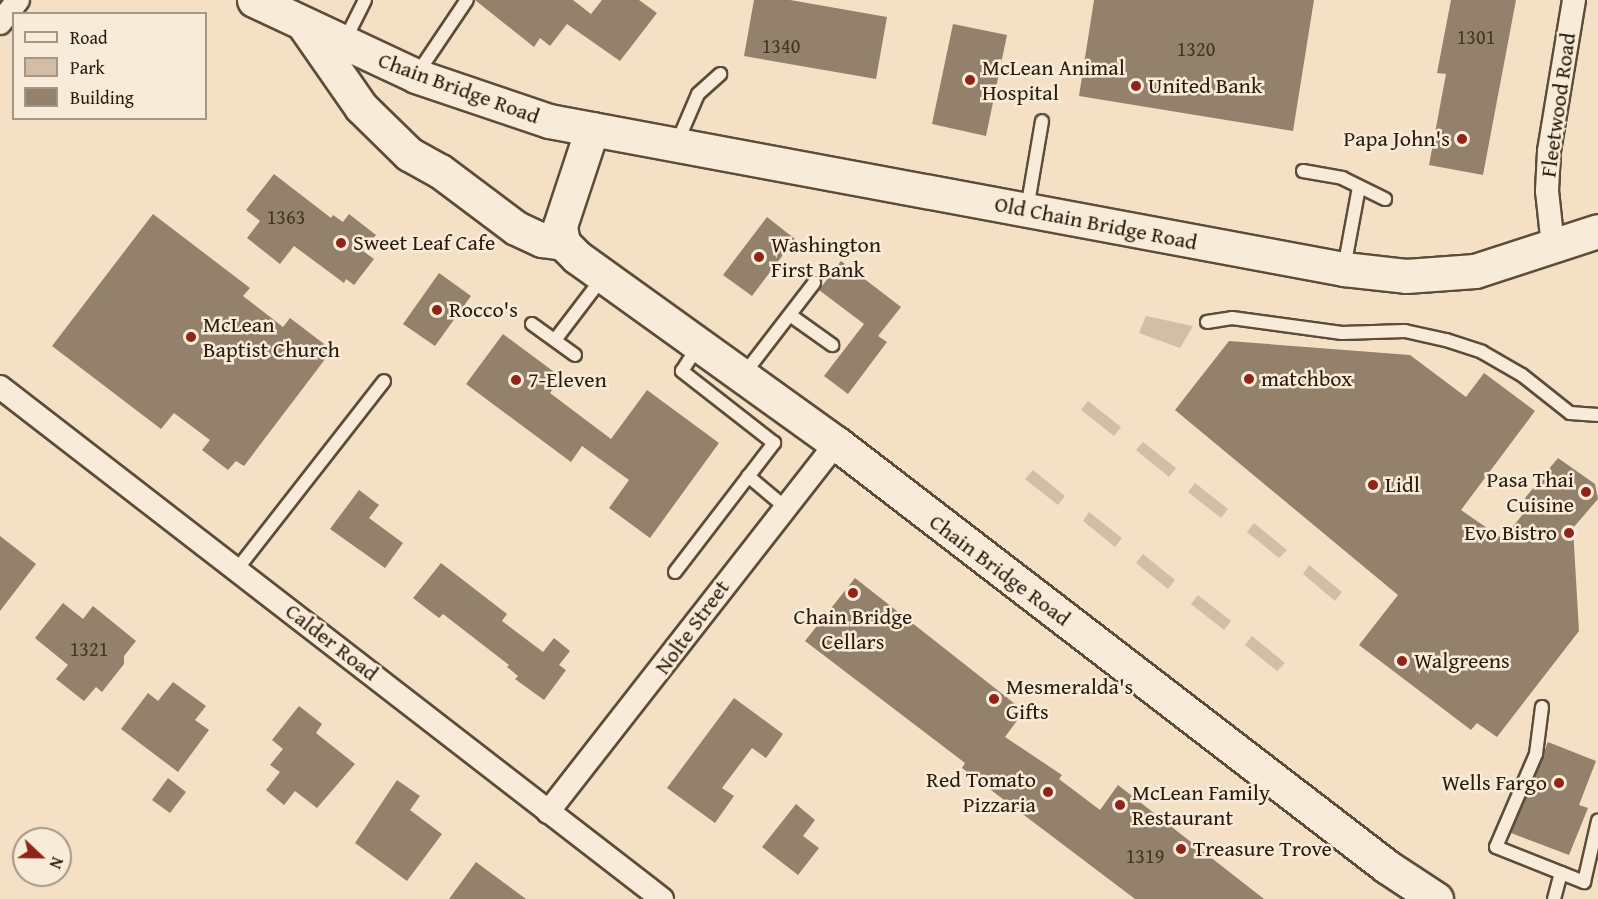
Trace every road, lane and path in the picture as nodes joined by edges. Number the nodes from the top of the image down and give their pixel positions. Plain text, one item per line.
1 (18, 0) edge
2 (254, 0) edge
3 (366, 0) edge
4 (467, 0) edge
5 (1574, 0) edge
6 (0, 23) edge
7 (304, 25) junction
8 (344, 43) junction
9 (720, 74) dead end
10 (416, 76) junction
11 (1042, 121) dead end
12 (592, 129) junction
13 (676, 144) junction
14 (1303, 171) dead end
15 (1359, 187) junction
16 (1385, 199) dead end
17 (1027, 210) junction
18 (1598, 231) edge
19 (563, 243) junction
20 (1553, 246) junction
21 (1344, 269) junction
22 (604, 276) junction
23 (814, 283) dead end
24 (790, 315) junction
25 (1207, 322) dead end
26 (532, 324) dead end
27 (555, 340) junction
28 (699, 345) junction
29 (832, 345) dead end
30 (575, 355) dead end
31 (742, 376) junction
32 (384, 381) dead end
33 (0, 387) edge
34 (1598, 415) edge
35 (836, 443) junction
36 (748, 476) junction
37 (785, 507) junction
38 (238, 568) junction
39 (675, 572) dead end
40 (1542, 706) dead end
41 (548, 812) junction
42 (1598, 821) edge
43 (1561, 873) junction
44 (662, 899) edge
45 (1436, 899) edge
46 (1554, 899) edge

1 - 6 street
2 - 7 street, Chain Bridge Road
3 - 8 lane
4 - 10 lane
5 - 20 street, Fleetwood Road
7 - 8 street, Chain Bridge Road
7 - 19 street, Chain Bridge Road
8 - 10 street, Chain Bridge Road
9 - 13 lane
10 - 12 street, Chain Bridge Road
11 - 17 lane
12 - 13 street, Old Chain Bridge Road
12 - 19 street
13 - 17 street, Old Chain Bridge Road
14 - 15 lane
15 - 16 lane
15 - 21 lane
17 - 21 street, Old Chain Bridge Road
18 - 20 street, Old Chain Bridge Road
19 - 22 street, Chain Bridge Road
20 - 21 street, Old Chain Bridge Road
22 - 27 lane
22 - 28 street, Chain Bridge Road
23 - 24 lane
24 - 29 lane
24 - 31 lane
25 - 34 lane
26 - 27 lane
27 - 30 lane
28 - 31 street, Chain Bridge Road
28 - 36 lane
31 - 35 street, Chain Bridge Road
32 - 38 lane
33 - 38 street, Calder Road
35 - 37 street, Nolte Street
35 - 45 street, Chain Bridge Road
36 - 37 lane
36 - 39 lane
37 - 41 street, Nolte Street
38 - 41 street, Calder Road
40 - 43 lane
41 - 44 street, Calder Road
42 - 43 lane
43 - 46 lane

